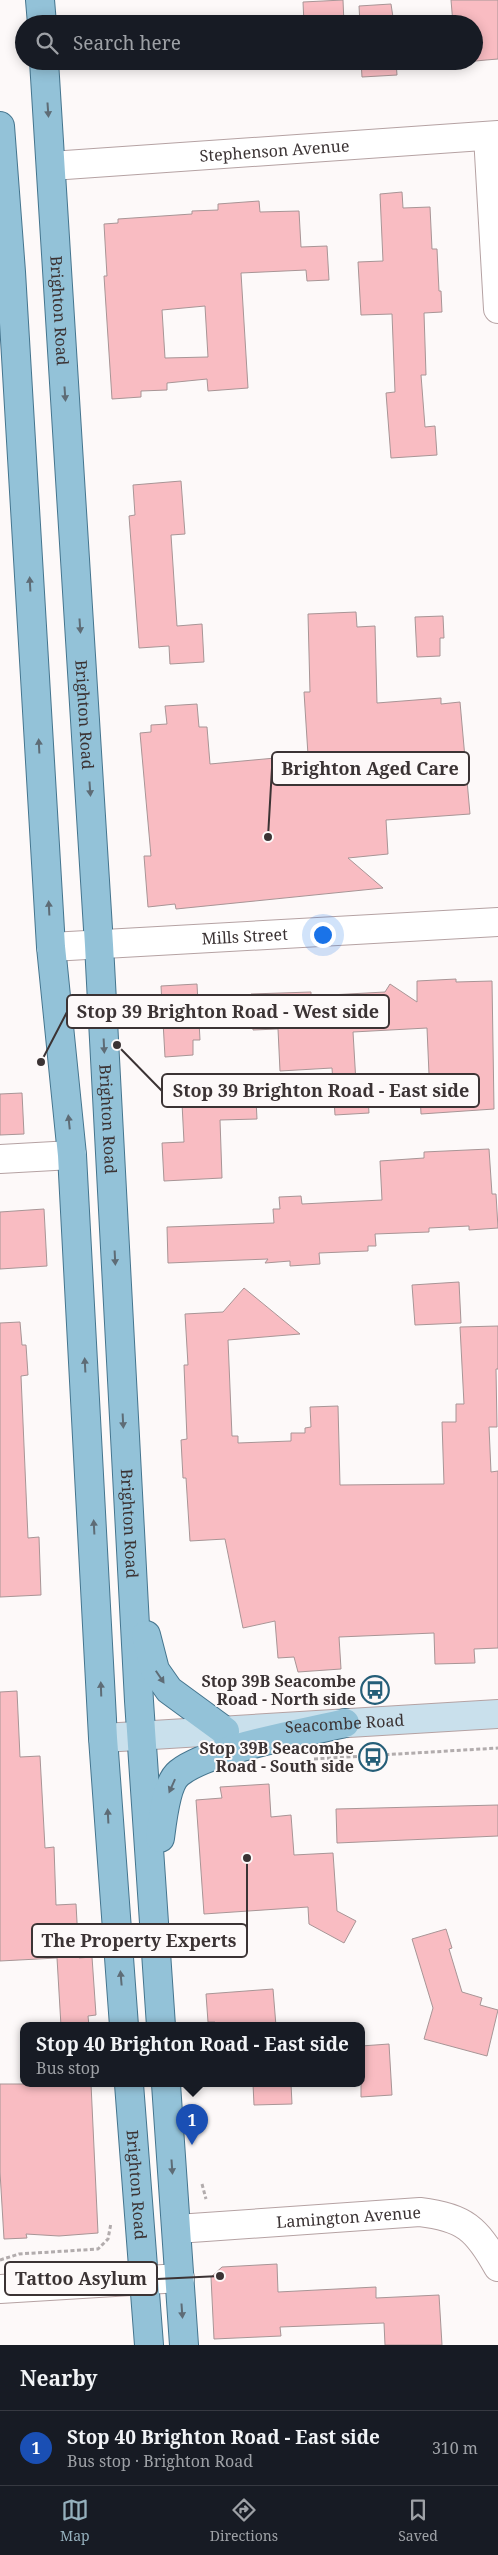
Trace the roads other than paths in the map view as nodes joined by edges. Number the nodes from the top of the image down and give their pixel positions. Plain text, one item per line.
1 (40, 0) edge
2 (41, 15) edge
3 (45, 70) edge
4 (0, 126) edge
5 (493, 135) edge
6 (52, 166) junction
7 (6, 273) edge
8 (498, 309) edge
9 (498, 922) edge
10 (99, 945) junction
11 (51, 947) junction
12 (72, 1155) junction
13 (0, 1159) edge
14 (132, 1580) junction
15 (498, 1714) edge
16 (345, 1723) junction
17 (225, 1731) junction
18 (141, 1735) junction
19 (103, 1738) junction
20 (152, 1897) junction
21 (124, 2022) edge
22 (161, 2022) edge
23 (129, 2087) edge
24 (166, 2087) edge
25 (177, 2228) junction
26 (498, 2267) edge
27 (180, 2278) junction
28 (144, 2280) junction
29 (0, 2289) edge
30 (149, 2345) edge
31 (184, 2345) edge

1 - 2 main road
3 -> 6 main road, Brighton Road
4 - 7 main road
5 - 6 street, Stephenson Avenue
5 - 8 street
6 -> 10 main road, Brighton Road
11 -> 7 main road
9 - 10 street, Mills Street
10 - 11 street, Mills Street
10 -> 14 main road, Brighton Road
12 -> 11 main road
12 - 13 street
19 -> 12 main road
14 -> 17 main road
14 - 18 main road, Brighton Road
15 - 16 main road, Seacombe Road
16 - 17 main road, Seacombe Road
16 -> 20 main road
17 - 18 main road, Seacombe Road
18 - 19 main road, Seacombe Road
18 - 20 main road, Brighton Road
21 -> 19 main road
20 - 22 main road, Brighton Road
23 - 28 main road, Brighton Road
24 -> 25 main road
25 - 26 street, Lamington Avenue
25 - 27 main road
27 - 28 street
27 -> 31 main road
28 - 29 street
28 - 30 main road, Brighton Road

